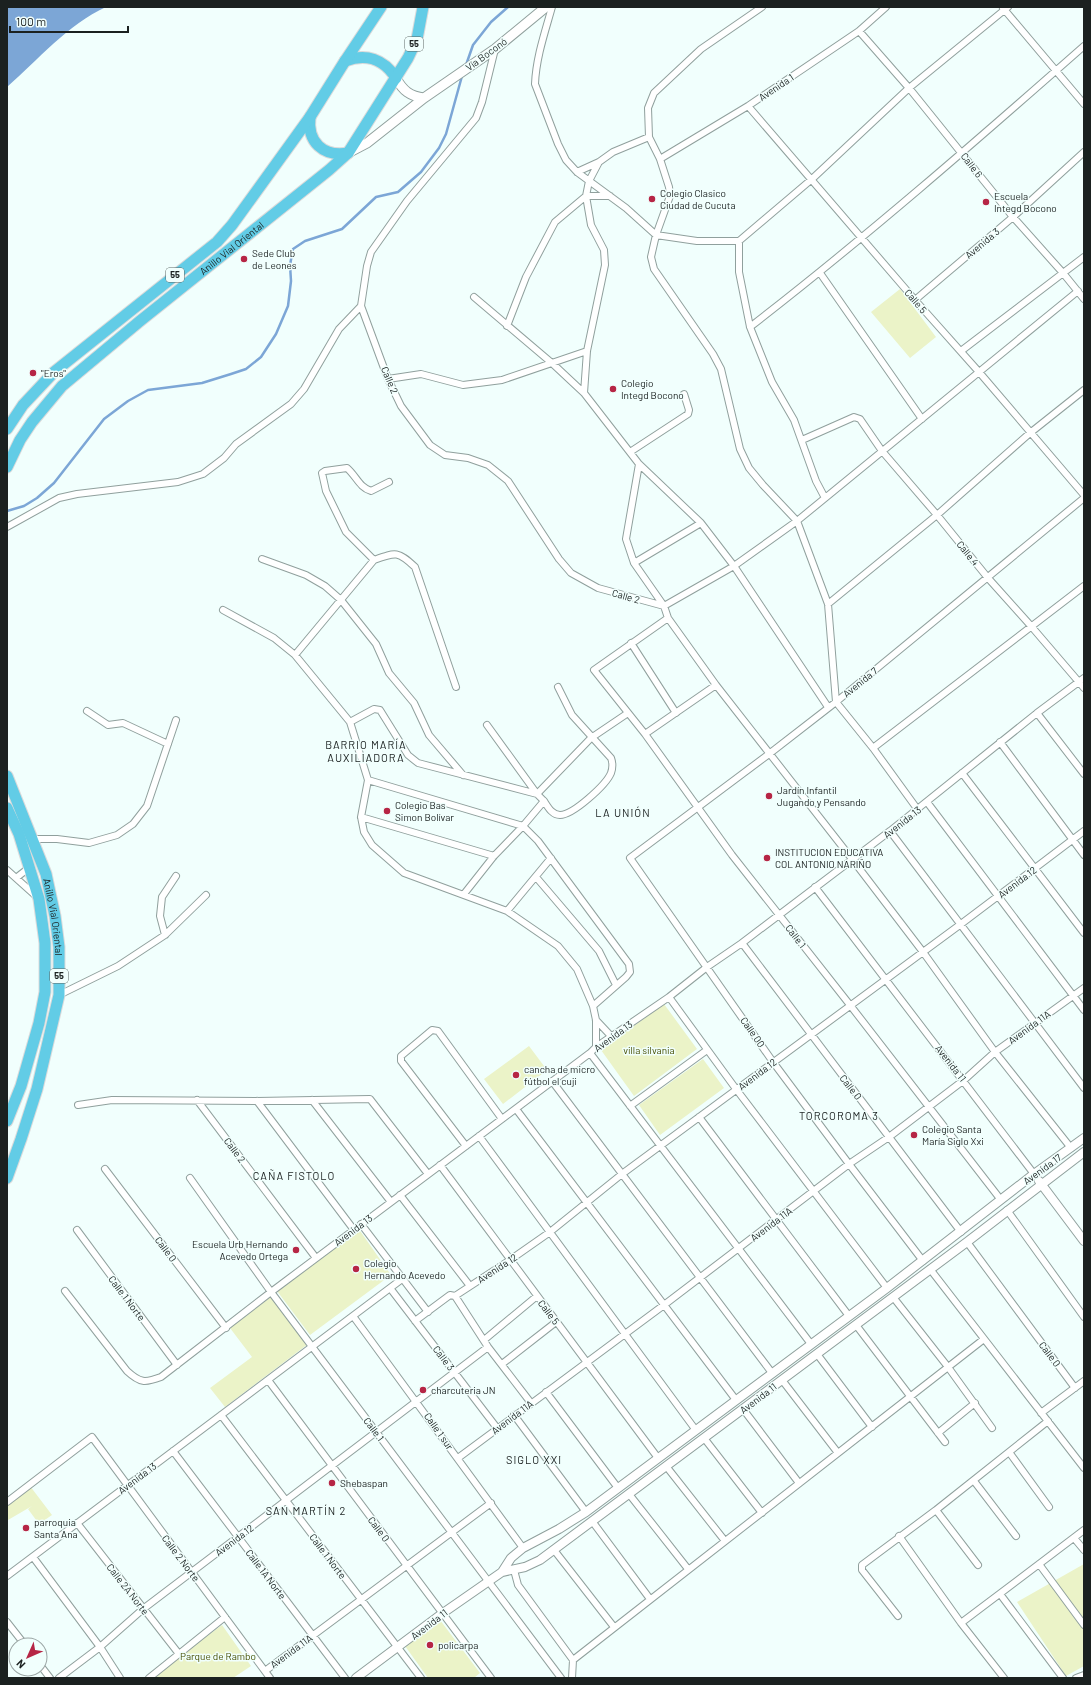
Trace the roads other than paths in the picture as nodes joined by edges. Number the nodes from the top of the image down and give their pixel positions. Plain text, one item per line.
1 (381, 7) edge
2 (423, 7) edge
3 (546, 7) edge
4 (552, 7) edge
5 (762, 7) edge
6 (886, 7) edge
7 (1004, 8) edge
8 (859, 31) junction
9 (1084, 46) edge
10 (494, 49) junction
11 (345, 60) junction
12 (1056, 71) junction
13 (396, 78) junction
14 (909, 88) junction
15 (424, 98) junction
16 (1084, 104) edge
17 (748, 106) junction
18 (310, 117) junction
19 (649, 137) junction
20 (962, 152) junction
21 (1084, 152) edge
22 (348, 153) junction
23 (660, 159) junction
24 (598, 162) junction
25 (577, 172) junction
26 (812, 179) junction
27 (589, 181) junction
28 (586, 196) junction
29 (610, 196) junction
30 (1013, 217) junction
31 (656, 235) junction
32 (861, 237) junction
33 (739, 241) junction
34 (1084, 257) edge
35 (820, 273) junction
36 (1063, 273) junction
37 (1078, 291) junction
38 (474, 297) dead end
39 (1084, 299) edge
40 (915, 300) junction
41 (361, 306) junction
42 (507, 326) junction
43 (750, 327) junction
44 (587, 351) junction
45 (961, 351) junction
46 (553, 364) junction
47 (980, 372) junction
48 (388, 379) junction
49 (1084, 390) edge
50 (584, 392) junction
51 (684, 394) dead end
52 (922, 419) junction
53 (7, 429) edge
54 (1030, 433) junction
55 (802, 440) junction
56 (882, 451) junction
57 (630, 452) junction
58 (639, 464) junction
59 (7, 467) edge
60 (389, 482) dead end
61 (1084, 496) edge
62 (825, 498) junction
63 (937, 515) junction
64 (797, 521) junction
65 (701, 523) junction
66 (7, 527) edge
67 (262, 560) dead end
68 (374, 560) junction
69 (634, 563) junction
70 (734, 566) junction
71 (988, 578) junction
72 (1084, 586) edge
73 (341, 600) junction
74 (828, 604) junction
75 (664, 606) junction
76 (223, 610) dead end
77 (668, 618) junction
78 (1031, 626) junction
79 (631, 642) junction
80 (295, 655) junction
81 (1082, 680) edge
82 (716, 685) junction
83 (456, 687) dead end
84 (558, 687) dead end
85 (1084, 688) edge
86 (836, 702) junction
87 (828, 707) junction
88 (87, 711) dead end
89 (628, 713) junction
90 (676, 713) junction
91 (1037, 713) junction
92 (176, 720) dead end
93 (350, 722) junction
94 (487, 725) dead end
95 (645, 734) junction
96 (591, 738) junction
97 (1000, 742) junction
98 (168, 744) junction
99 (873, 748) junction
100 (769, 754) junction
101 (962, 773) junction
102 (1084, 774) edge
103 (463, 775) junction
104 (7, 776) edge
105 (368, 780) junction
106 (537, 794) junction
107 (544, 801) junction
108 (927, 802) junction
109 (698, 807) junction
110 (7, 808) edge
111 (918, 810) junction
112 (360, 817) junction
113 (523, 826) junction
114 (890, 831) junction
115 (1084, 831) edge
116 (33, 839) junction
117 (1072, 840) junction
118 (1084, 855) edge
119 (494, 856) junction
120 (551, 858) junction
121 (630, 858) joint
122 (852, 859) junction
123 (30, 867) junction
124 (1036, 868) junction
125 (7, 870) edge
126 (176, 876) dead end
127 (536, 877) junction
128 (16, 878) junction
129 (815, 887) junction
130 (464, 894) junction
131 (206, 896) dead end
132 (998, 896) junction
133 (39, 899) junction
134 (507, 911) junction
135 (779, 914) junction
136 (961, 924) junction
137 (1084, 933) edge
138 (165, 935) junction
139 (742, 943) junction
140 (923, 952) junction
141 (707, 967) junction
142 (885, 980) junction
143 (616, 985) junction
144 (1084, 988) edge
145 (59, 995) junction
146 (669, 996) junction
147 (1072, 996) junction
148 (850, 1005) junction
149 (593, 1006) junction
150 (1084, 1010) edge
151 (596, 1020) junction
152 (1035, 1023) junction
153 (810, 1034) junction
154 (611, 1036) junction
155 (596, 1047) junction
156 (707, 1050) junction
157 (995, 1052) junction
158 (590, 1053) junction
159 (774, 1062) junction
160 (964, 1080) junction
161 (552, 1081) junction
162 (1084, 1088) edge
163 (736, 1089) junction
164 (198, 1100) junction
165 (312, 1100) junction
166 (257, 1101) junction
167 (78, 1105) dead end
168 (630, 1106) junction
169 (928, 1107) junction
170 (516, 1109) junction
171 (699, 1117) junction
172 (502, 1118) junction
173 (7, 1121) edge
174 (479, 1136) junction
175 (889, 1137) junction
176 (1084, 1138) edge
177 (660, 1145) junction
178 (466, 1146) junction
179 (1071, 1148) junction
180 (1082, 1156) edge
181 (849, 1164) junction
182 (440, 1166) junction
183 (105, 1169) dead end
184 (428, 1174) junction
185 (622, 1174) junction
186 (1034, 1174) junction
187 (7, 1178) edge
188 (190, 1178) dead end
189 (1041, 1184) junction
190 (814, 1191) junction
191 (400, 1195) junction
192 (1001, 1200) junction
193 (391, 1202) junction
194 (587, 1203) junction
195 (1007, 1210) junction
196 (776, 1220) junction
197 (361, 1224) junction
198 (77, 1230) dead end
199 (354, 1230) junction
200 (550, 1232) junction
201 (961, 1232) junction
202 (1084, 1241) edge
203 (967, 1242) junction
204 (739, 1248) junction
205 (316, 1258) junction
206 (510, 1260) junction
207 (923, 1261) junction
208 (930, 1269) junction
209 (700, 1277) junction
210 (402, 1278) junction
211 (470, 1286) junction
212 (390, 1288) junction
213 (887, 1288) junction
214 (65, 1291) dead end
215 (271, 1292) junction
216 (455, 1296) junction
217 (537, 1296) junction
218 (893, 1297) junction
219 (664, 1305) junction
220 (428, 1312) junction
221 (353, 1316) junction
222 (849, 1316) junction
223 (1084, 1317) edge
224 (415, 1321) junction
225 (556, 1322) junction
226 (856, 1325) junction
227 (226, 1328) junction
228 (625, 1334) junction
229 (984, 1339) junction
230 (484, 1340) junction
231 (811, 1344) junction
232 (312, 1346) junction
233 (488, 1347) junction
234 (817, 1354) junction
235 (586, 1362) junction
236 (502, 1364) junction
237 (177, 1365) junction
238 (948, 1367) junction
239 (455, 1372) junction
240 (772, 1374) junction
241 (268, 1380) junction
242 (782, 1380) junction
243 (1084, 1381) edge
244 (1075, 1388) junction
245 (546, 1392) junction
246 (911, 1396) junction
247 (736, 1400) junction
248 (417, 1401) junction
249 (531, 1403) junction
250 (975, 1404) junction
251 (743, 1409) junction
252 (1041, 1413) junction
253 (221, 1415) junction
254 (514, 1415) junction
255 (1048, 1422) junction
256 (872, 1426) junction
257 (497, 1428) junction
258 (992, 1428) dead end
259 (695, 1429) junction
260 (376, 1432) junction
261 (938, 1433) junction
262 (704, 1438) junction
263 (945, 1442) dead end
264 (173, 1451) junction
265 (1009, 1452) junction
266 (838, 1453) junction
267 (458, 1458) junction
268 (658, 1458) junction
269 (332, 1466) junction
270 (666, 1466) junction
271 (1084, 1468) edge
272 (974, 1481) junction
273 (799, 1483) junction
274 (127, 1485) junction
275 (618, 1488) junction
276 (629, 1494) junction
277 (286, 1500) junction
278 (7, 1502) edge
279 (491, 1503) junction
280 (1049, 1507) dead end
281 (936, 1510) junction
282 (586, 1512) junction
283 (762, 1512) junction
284 (592, 1521) junction
285 (77, 1523) junction
286 (1084, 1530) edge
287 (452, 1532) junction
288 (899, 1536) junction
289 (1016, 1536) dead end
290 (238, 1537) junction
291 (1074, 1538) junction
292 (725, 1541) junction
293 (523, 1548) junction
294 (554, 1550) junction
295 (1084, 1550) edge
296 (32, 1557) junction
297 (1039, 1564) junction
298 (978, 1565) dead end
299 (407, 1566) junction
300 (688, 1569) junction
301 (514, 1570) junction
302 (192, 1572) junction
303 (502, 1572) junction
304 (7, 1576) edge
305 (488, 1582) junction
306 (1000, 1594) junction
307 (361, 1599) junction
308 (650, 1599) junction
309 (143, 1609) junction
310 (443, 1613) junction
311 (898, 1616) dead end
312 (225, 1617) junction
313 (7, 1622) edge
314 (961, 1623) junction
315 (1084, 1625) edge
316 (614, 1628) junction
317 (313, 1635) junction
318 (18, 1637) edge
319 (100, 1647) junction
320 (398, 1647) junction
321 (179, 1654) junction
322 (573, 1660) junction
323 (265, 1671) junction
324 (1084, 1675) edge
325 (59, 1678) edge
326 (120, 1678) edge
327 (149, 1678) edge
328 (270, 1678) edge
329 (346, 1678) edge
330 (356, 1678) edge
331 (421, 1678) edge
332 (491, 1678) edge
333 (561, 1678) edge
334 (572, 1678) edge
335 (1004, 1678) edge
336 (1063, 1678) edge
337 (1076, 1678) edge

1 - 11 highway, Anillo Vial Oriental / 55
2 - 13 highway, Anillo Vial Oriental / 55
3 - 10 main road, Vía Boconó
4 - 25 street
5 - 19 street
6 - 8 street, Avenida 1
7 - 12 street
7 - 14 street
8 - 14 street, Calle 6
8 - 17 street, Avenida 1
9 - 12 street
10 - 15 main road, Vía Boconó
10 - 41 street, Calle 2
11 - 13 highway
11 - 18 highway, Anillo Vial Oriental / 55
12 - 16 street
12 - 20 street
13 - 15 main road
13 - 22 highway, Anillo Vial Oriental / 55
14 - 20 street, Calle 6
14 - 26 street
15 - 22 main road, Vía Boconó
17 - 23 street, Avenida 1
17 - 26 street, Calle 5
18 - 22 highway
18 - 53 highway, Anillo Vial Oriental / 55
19 - 23 street
19 - 24 street
20 - 30 street, Calle 6
20 - 32 street
21 - 30 street, Avenida 3
22 - 59 highway, Anillo Vial Oriental / 55
23 - 31 street
24 - 25 street
24 - 27 street
25 - 27 street
26 - 32 street, Calle 5
26 - 33 street
27 - 28 street
27 - 29 street
28 - 29 street
28 - 42 street
28 - 44 street
29 - 31 street
30 - 36 street, Calle 6
30 - 40 street, Avenida 3
31 - 33 street
31 - 64 street
32 - 35 street
32 - 40 street, Calle 5
33 - 43 street
34 - 36 street
35 - 43 street
35 - 52 street
36 - 37 street, Calle 6
36 - 45 street
37 - 39 street, Calle 6
37 - 47 street
38 - 42 street
40 - 45 street, Calle 5
41 - 48 street, Calle 2
41 - 66 street
42 - 46 street
43 - 55 street
44 - 46 street
44 - 50 street
45 - 47 street, Calle 5
46 - 48 street
46 - 50 street
47 - 52 street
47 - 54 street, Calle 5
48 - 75 street, Calle 2
49 - 54 street
50 - 57 street
51 - 57 street
52 - 56 street
54 - 61 street, Calle 5
54 - 63 street
55 - 56 street, Calle 4
55 - 62 street
56 - 62 street
56 - 63 street, Calle 4
57 - 58 street
58 - 65 street
58 - 69 street
60 - 68 street
61 - 71 street, Avenida 7
62 - 64 street
63 - 71 street, Calle 4
63 - 74 street
64 - 70 street
64 - 74 street
65 - 69 street
65 - 70 street
67 - 73 street
68 - 73 street
68 - 83 street
69 - 75 street
70 - 75 street
70 - 87 street
71 - 78 street, Calle 4
71 - 86 street, Avenida 7
72 - 78 street
73 - 80 street
73 - 103 street
74 - 86 street
75 - 77 street
76 - 80 street
77 - 79 street
77 - 82 street
78 - 81 street, Calle 4
78 - 99 street
79 - 89 street, Calle 1
79 - 90 street
80 - 93 street
81 - 85 street, Calle 4
81 - 91 street, Avenida 13
82 - 90 street
82 - 100 street
84 - 96 street
86 - 87 street, Avenida 7
86 - 99 street
87 - 100 street, Avenida 7
88 - 98 street
89 - 95 street, Calle 1
89 - 96 street
90 - 95 street
91 - 97 street, Avenida 13
91 - 102 street
92 - 98 street
93 - 103 street
93 - 105 street
94 - 106 street
95 - 109 street, Calle 1
96 - 106 street
96 - 107 street
97 - 101 street, Avenida 13
97 - 117 street
98 - 116 street
99 - 111 street
100 - 109 street, Avenida 7
100 - 122 street
101 - 108 street, Avenida 13
101 - 124 street
103 - 106 street
104 - 116 highway, Anillo Vial Oriental / 55
105 - 112 street
105 - 113 street
106 - 107 street
107 - 113 street
108 - 111 street, Avenida 13
108 - 132 street
109 - 121 street, Avenida 7
109 - 135 street, Calle 1
110 - 123 highway, Anillo Vial Oriental / 55
111 - 114 street, Avenida 13
112 - 119 street
112 - 130 street
113 - 119 street
113 - 120 street
114 - 122 street, Avenida 13
114 - 136 street
115 - 117 street, Avenida 12
116 - 145 highway, Anillo Vial Oriental / 55
117 - 118 street
117 - 124 street, Avenida 12
119 - 130 street
120 - 127 street
120 - 143 street
121 - 141 street, Calle 00
122 - 129 street, Avenida 13
122 - 140 street
123 - 128 street
123 - 133 highway, Anillo Vial Oriental / 55
124 - 132 street, Avenida 12
124 - 137 street
125 - 128 street
126 - 138 street
127 - 134 street
127 - 143 street
128 - 133 street
129 - 135 street, Avenida 13
129 - 142 street, Avenida 11
130 - 134 street
131 - 138 street
132 - 136 street, Avenida 12
132 - 147 street
133 - 173 highway, Anillo Vial Oriental / 55
134 - 149 street
135 - 139 street, Avenida 13
135 - 148 street, Calle 1
136 - 140 street, Avenida 12
136 - 152 street
138 - 145 street
139 - 141 street, Avenida 13
139 - 153 street, Calle 0
140 - 142 street, Avenida 12
140 - 157 street
141 - 146 street, Avenida 13
141 - 159 street, Calle 00
142 - 148 street, Avenida 12
142 - 160 street, Avenida 11
143 - 149 street
144 - 147 street, Avenida 11A
145 - 187 highway, Anillo Vial Oriental / 55
146 - 154 street, Avenida 13
146 - 156 street
147 - 150 street
147 - 152 street, Avenida 11A
148 - 153 street, Avenida 12
148 - 169 street, Calle 1
149 - 151 street
151 - 154 street
151 - 155 street
152 - 157 street, Avenida 11A
152 - 162 street
153 - 159 street, Avenida 12
153 - 175 street, Calle 0
154 - 155 street, Avenida 13
155 - 158 street, Avenida 13
156 - 163 street
156 - 168 street
157 - 160 street, Avenida 11A
157 - 179 street
158 - 161 street, Avenida 13
158 - 168 street
159 - 163 street, Avenida 12
159 - 181 street, Calle 00
160 - 169 street, Avenida 11A
160 - 186 street, Avenida 11
161 - 170 street, Avenida 13
161 - 185 street
163 - 171 street, Avenida 12
163 - 190 street
164 - 166 street
164 - 167 street
164 - 205 street, Calle 2
165 - 166 street
165 - 184 street
165 - 193 street
166 - 199 street
168 - 177 street
169 - 175 street, Avenida 11A
169 - 192 street, Calle 1
170 - 172 street, Avenida 13
170 - 194 street
171 - 177 street, Avenida 12
171 - 196 street
172 - 174 street, Avenida 13
172 - 178 street
174 - 178 street, Avenida 13
174 - 200 street
175 - 181 street, Avenida 11A
175 - 201 street, Calle 0
176 - 179 street, Avenida 17
177 - 185 street, Avenida 12
177 - 204 street
178 - 182 street, Avenida 13
179 - 186 street, Avenida 17
180 - 189 street, Avenida 17
181 - 190 street, Avenida 11A
181 - 207 street, Calle 00
182 - 184 street, Avenida 13
182 - 206 street, Calle 5
183 - 227 street, Calle 0
184 - 191 street, Avenida 13
185 - 194 street, Avenida 12
185 - 209 street
186 - 189 street, Avenida 11
186 - 192 street, Avenida 17
188 - 215 street, Calle 1
189 - 195 street, Avenida 17
189 - 202 street, Avenida 11
190 - 196 street, Avenida 11A
190 - 213 street
191 - 193 street, Avenida 13
191 - 211 street
192 - 201 street, Avenida 11
193 - 197 street, Avenida 13
194 - 200 street, Avenida 12
194 - 219 street
195 - 203 street, Avenida 11
195 - 223 street
196 - 204 street, Avenida 11A
196 - 222 street
197 - 199 street, Avenida 13
197 - 210 street
198 - 237 street, Calle 1 Norte
199 - 205 street, Avenida 13
200 - 206 street, Avenida 12
200 - 228 street
201 - 207 street, Avenida 11
203 - 208 street, Avenida 11
203 - 244 street, Calle 0
204 - 209 street, Avenida 11A
204 - 231 street
205 - 215 street, Avenida 13
206 - 211 street, Avenida 12
206 - 217 street, Calle 5
207 - 213 street, Avenida 11
208 - 218 street, Avenida 11
208 - 229 street
209 - 219 street, Avenida 11A
209 - 240 street
210 - 212 street, Avenida 13
210 - 220 street
211 - 216 street, Avenida 12
212 - 221 street, Avenida 13
212 - 224 street, Calle 3
213 - 222 street, Avenida 11
214 - 237 street, Avenida 13
215 - 227 street, Avenida 13
215 - 232 street, Calle 1
216 - 220 street, Avenida 12
216 - 230 street
217 - 225 street, Calle 5
217 - 230 street
218 - 226 street, Avenida 11
218 - 238 street
219 - 228 street, Avenida 11A
219 - 247 street
220 - 224 street, Avenida 12
221 - 232 street, Avenida 13
221 - 248 street, Calle 1 sur
222 - 231 street, Avenida 11
224 - 239 street, Calle 3
225 - 235 street, Calle 5
225 - 236 street
226 - 234 street, Avenida 11
226 - 246 street
227 - 237 street, Avenida 13
228 - 235 street, Avenida 11A
228 - 259 street
229 - 238 street
229 - 252 street
230 - 233 street
231 - 240 street, Avenida 11
232 - 241 street, Avenida 13
232 - 260 street, Calle 1
233 - 236 street
233 - 239 street, Avenida 12
234 - 242 street, Avenida 11
234 - 256 street
235 - 245 street, Avenida 11A
235 - 268 street, Calle 5
236 - 249 street
238 - 246 street
238 - 250 street
239 - 248 street, Avenida 12
239 - 257 street, Calle 3
240 - 247 street, Avenida 11
241 - 253 street, Avenida 13
241 - 269 street, Calle 0
242 - 251 street, Avenida 11
242 - 266 street
243 - 244 street
244 - 252 street
245 - 249 street, Avenida 11A
245 - 275 street
246 - 256 street
246 - 261 street
247 - 259 street, Avenida 11
248 - 260 street, Avenida 12
248 - 267 street, Calle 1 sur
249 - 254 street, Avenida 11A
250 - 258 street
250 - 261 street
251 - 262 street, Avenida 11
251 - 273 street
252 - 255 street
253 - 264 street, Avenida 13
253 - 277 street, Calle 1 Norte
254 - 257 street, Avenida 11A
254 - 282 street
255 - 265 street
255 - 271 street
256 - 266 street
257 - 267 street, Avenida 11A
259 - 268 street, Avenida 11
260 - 269 street, Avenida 12
260 - 287 street, Calle 1
261 - 263 street
262 - 270 street, Avenida 11
262 - 283 street
264 - 274 street, Avenida 13
264 - 290 street, Calle 1A Norte
265 - 272 street
265 - 280 street
266 - 273 street
267 - 279 street, Calle 1 sur
268 - 275 street, Avenida 11
269 - 277 street, Avenida 12
269 - 299 street, Calle 0
270 - 276 street, Avenida 11
270 - 292 street
272 - 281 street
272 - 289 street
273 - 283 street
274 - 278 street, Calle 2 Norte
274 - 285 street, Avenida 13
274 - 302 street, Calle 2 Norte
275 - 282 street, Avenida 11
276 - 284 street, Avenida 11
276 - 300 street
277 - 290 street, Avenida 12
277 - 307 street, Calle 1 Norte
279 - 287 street, Avenida 11A
279 - 293 street, Calle 1 sur
281 - 288 street
281 - 298 street
282 - 293 street, Avenida 11
283 - 292 street
284 - 294 street, Avenida 11
284 - 308 street
285 - 296 street, Avenida 13
285 - 309 street, Calle 2A Norte
286 - 291 street
287 - 299 street, Avenida 11A
287 - 305 street, Calle 1
288 - 311 street
288 - 314 street
290 - 302 street, Avenida 12
290 - 317 street, Calle 1A Norte
291 - 295 street
291 - 297 street
292 - 300 street
293 - 303 street, Avenida 11
294 - 301 street, Avenida 11
294 - 316 street
296 - 304 street, Avenida 13
296 - 319 street
297 - 306 street
297 - 315 street
299 - 307 street, Avenida 11A
299 - 310 street, Calle 0
300 - 308 street
301 - 303 street, Avenida 11
301 - 322 street
302 - 309 street, Avenida 12
302 - 312 street, Calle 2 Norte
303 - 305 street, Avenida 11
305 - 310 street, Avenida 11
305 - 333 street, Calle 1
306 - 314 street
306 - 336 street
307 - 317 street, Avenida 11A
307 - 320 street, Calle 1 Norte
308 - 316 street
309 - 319 street, Avenida 12
309 - 321 street, Calle 2A Norte
310 - 320 street, Avenida 11
310 - 332 street, Calle 0
312 - 321 street
312 - 323 street, Calle 2 Norte
313 - 318 street
314 - 335 street
316 - 322 street
317 - 323 street, Avenida 11A
317 - 329 street, Calle 1A Norte
319 - 325 street, Avenida 12
319 - 326 street
320 - 330 street, Avenida 11
320 - 331 street, Calle 1 Norte
321 - 327 street
322 - 334 street
323 - 328 street, Calle 2 Norte
324 - 337 street

